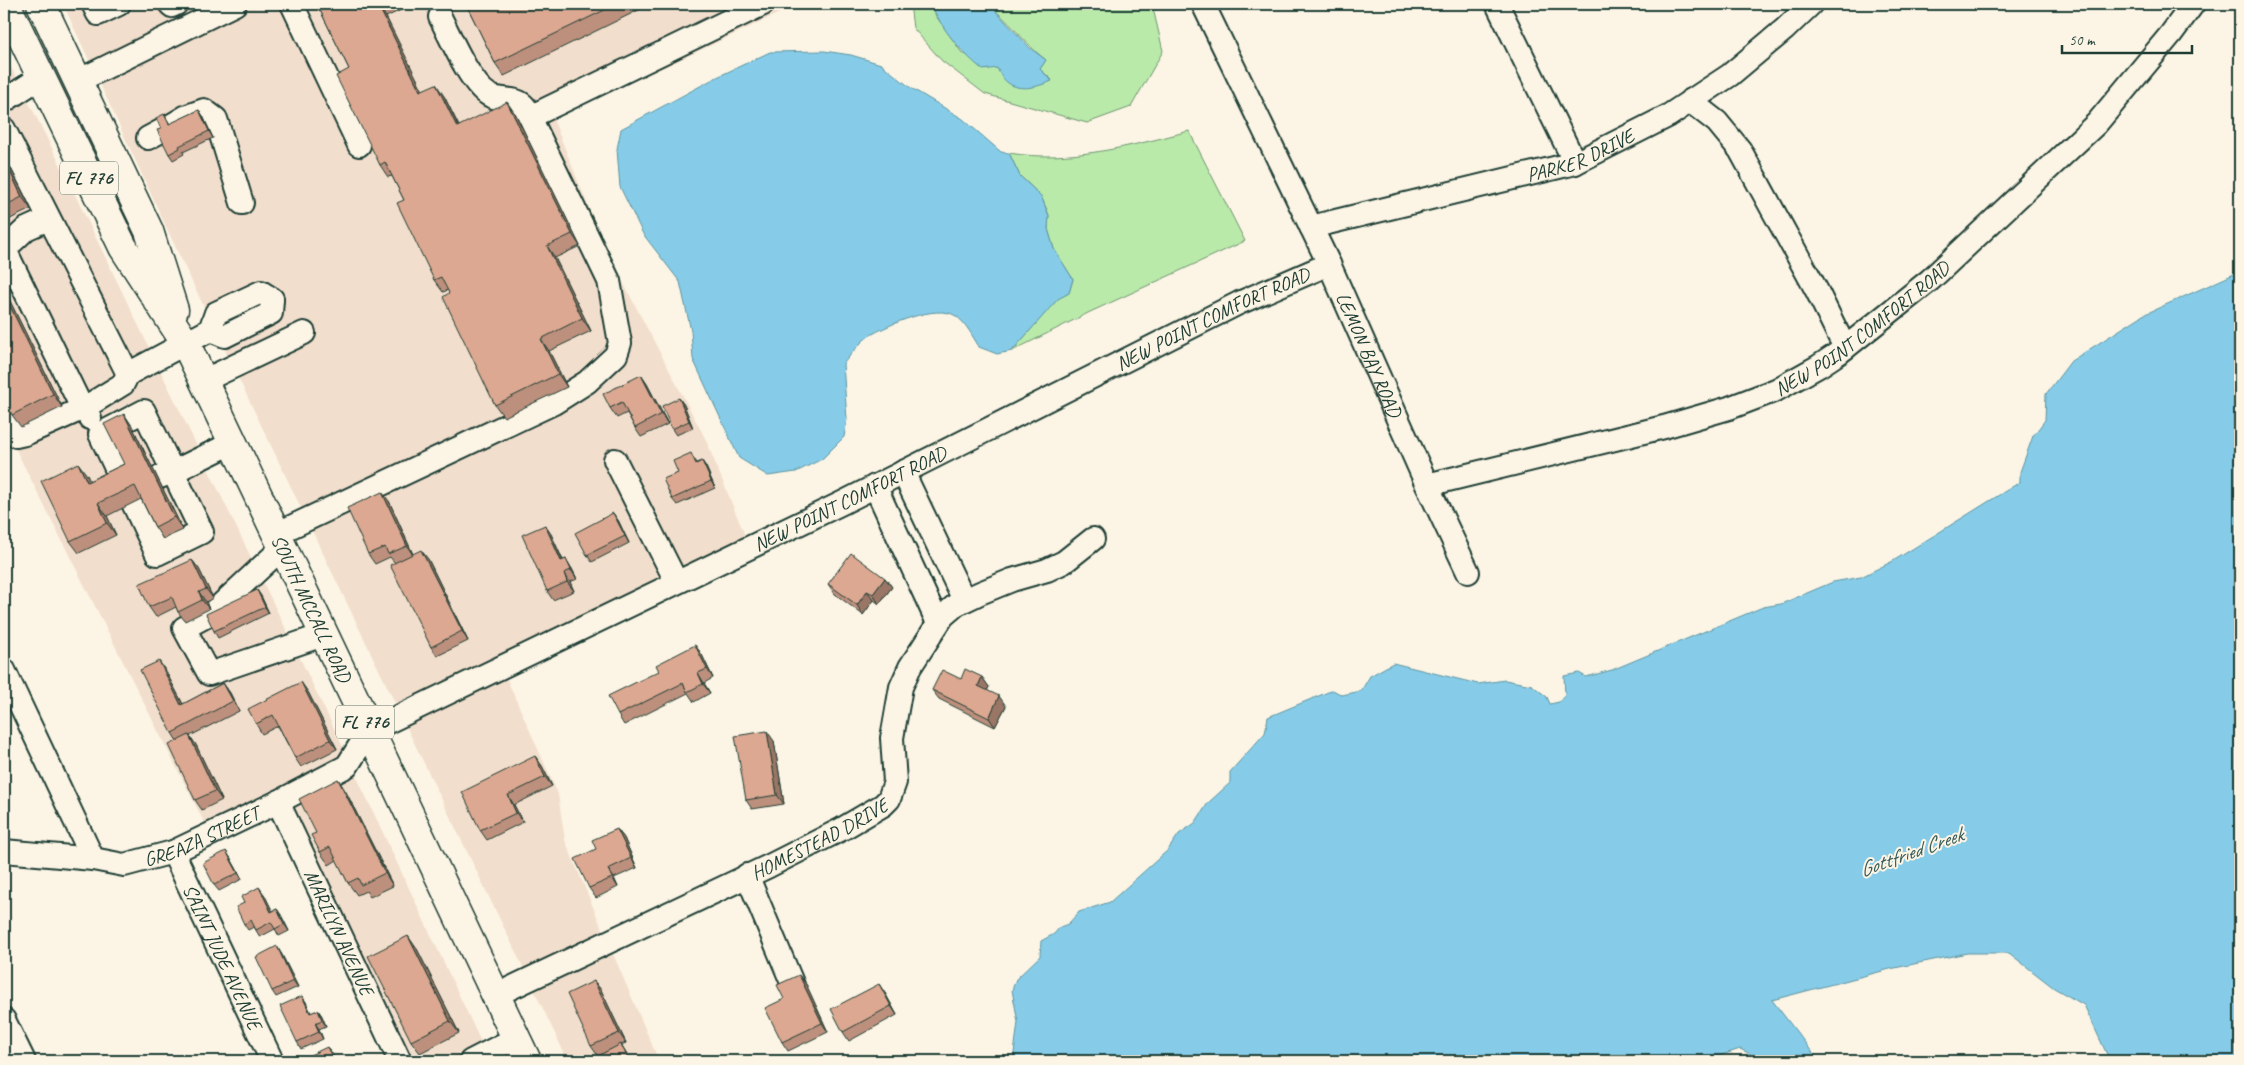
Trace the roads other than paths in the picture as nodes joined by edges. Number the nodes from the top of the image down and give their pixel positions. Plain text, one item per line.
1 (6, 4) edge
2 (41, 4) edge
3 (93, 4) edge
4 (119, 4) edge
5 (170, 4) edge
6 (176, 4) edge
7 (235, 4) edge
8 (292, 4) edge
9 (763, 4) edge
10 (1203, 4) edge
11 (1497, 4) edge
12 (1811, 4) edge
13 (2193, 4) edge
14 (440, 17) dead end
15 (41, 77) junction
16 (78, 81) junction
17 (4, 101) edge
18 (1690, 102) junction
19 (530, 117) junction
20 (4, 129) edge
21 (161, 131) edge
22 (359, 145) dead end
23 (9, 154) edge
24 (1575, 163) junction
25 (242, 203) dead end
26 (48, 219) junction
27 (1311, 227) junction
28 (1329, 264) junction
29 (278, 296) dead end
30 (304, 333) dead end
31 (186, 344) junction
32 (1845, 348) junction
33 (128, 374) junction
34 (203, 381) junction
35 (84, 408) junction
36 (4, 414) edge
37 (100, 434) junction
38 (232, 442) junction
39 (615, 460) dead end
40 (121, 468) edge
41 (903, 472) junction
42 (1427, 485) junction
43 (875, 486) junction
44 (1093, 539) dead end
45 (279, 541) junction
46 (1468, 572) dead end
47 (676, 581) junction
48 (964, 600) junction
49 (938, 623) junction
50 (324, 635) junction
51 (4, 670) edge
52 (369, 731) junction
53 (278, 802) junction
54 (4, 851) edge
55 (173, 852) junction
56 (93, 860) junction
57 (746, 875) junction
58 (793, 985) edge
59 (496, 995) junction
60 (4, 1020) edge
61 (522, 1050) edge
62 (24, 1061) edge
63 (272, 1061) edge
64 (400, 1061) edge
65 (472, 1061) edge

1 - 15 main road, SOUTH MCCALL ROAD / FL 776
2 - 16 main road, SOUTH MCCALL ROAD / FL 776
3 - 4 street
5 - 6 street
7 - 16 street
8 - 22 street
9 - 19 street
10 - 27 street, LEMON BAY ROAD
11 - 24 street
12 - 18 street, PARKER DRIVE
13 - 32 street, NEW POINT COMFORT ROAD
14 - 19 street
15 - 17 street
15 - 31 main road, SOUTH MCCALL ROAD / FL 776
16 - 31 main road, SOUTH MCCALL ROAD / FL 776
18 - 24 street, PARKER DRIVE
18 - 32 street
19 - 45 street
20 - 23 street
21 - 25 street
23 - 26 street
24 - 27 street, PARKER DRIVE
26 - 33 street
26 - 35 street
27 - 28 street, LEMON BAY ROAD
28 - 41 street, NEW POINT COMFORT ROAD
28 - 42 street, LEMON BAY ROAD
29 - 31 street
30 - 34 street
31 - 33 street
31 - 34 main road, SOUTH MCCALL ROAD / FL 776
32 - 42 street, NEW POINT COMFORT ROAD
33 - 35 street
34 - 38 main road, SOUTH MCCALL ROAD / FL 776
35 - 36 street
35 - 37 street
37 - 38 street
37 - 40 street
38 - 45 main road, SOUTH MCCALL ROAD / FL 776
39 - 47 street
41 - 43 street, NEW POINT COMFORT ROAD
41 - 48 street
42 - 46 street, LEMON BAY ROAD
43 - 47 street, NEW POINT COMFORT ROAD
43 - 49 street
44 - 48 street, HOMESTEAD DRIVE
45 - 50 main road, SOUTH MCCALL ROAD / FL 776
45 - 50 street
47 - 52 street, NEW POINT COMFORT ROAD
48 - 49 street, HOMESTEAD DRIVE
49 - 57 street, HOMESTEAD DRIVE
50 - 52 main road, SOUTH MCCALL ROAD / FL 776
51 - 56 street
52 - 53 street, GREAZA STREET
52 - 59 main road, SOUTH MCCALL ROAD / FL 776
53 - 55 street, GREAZA STREET
53 - 64 street, MARILYN AVENUE
54 - 56 street, GREAZA STREET
55 - 56 street, GREAZA STREET
55 - 63 street, SAINT JUDE AVENUE
57 - 58 street
57 - 59 street, HOMESTEAD DRIVE
59 - 61 main road, SOUTH MCCALL ROAD / FL 776
60 - 62 street
61 - 65 street

